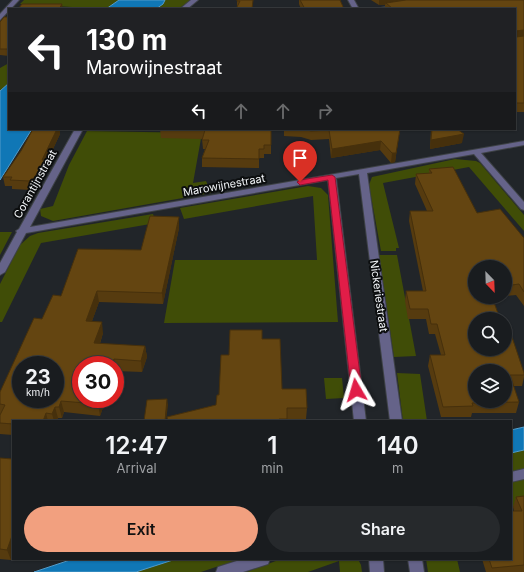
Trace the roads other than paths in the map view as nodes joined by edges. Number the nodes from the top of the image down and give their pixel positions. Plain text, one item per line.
1 (16, 0) edge
2 (195, 0) edge
3 (402, 6) edge
4 (9, 8) edge
5 (184, 8) edge
6 (386, 8) edge
7 (8, 9) edge
8 (0, 18) edge
9 (78, 130) edge
10 (524, 143) edge
11 (475, 151) junction
12 (362, 172) junction
13 (332, 177) junction
14 (524, 207) edge
15 (21, 231) junction
16 (0, 272) edge
17 (360, 420) edge
18 (396, 420) edge
19 (524, 474) edge
20 (512, 477) edge
21 (259, 560) edge
22 (376, 560) edge
23 (415, 560) edge
24 (224, 572) edge
25 (377, 572) edge
26 (417, 572) edge

1 - 4 street
2 - 5 street
3 - 6 street
7 - 8 street
9 - 15 street, Corantijnstraat
10 - 11 street, Marowijnestraat
11 - 12 street, Marowijnestraat
11 - 14 street
12 - 13 street, Marowijnestraat
12 - 18 street, Nickeriestraat
13 - 15 street, Marowijnestraat
13 - 17 street
15 - 16 street, Corantijnstraat
19 - 20 street
21 - 24 street
22 - 25 street
23 - 26 street

